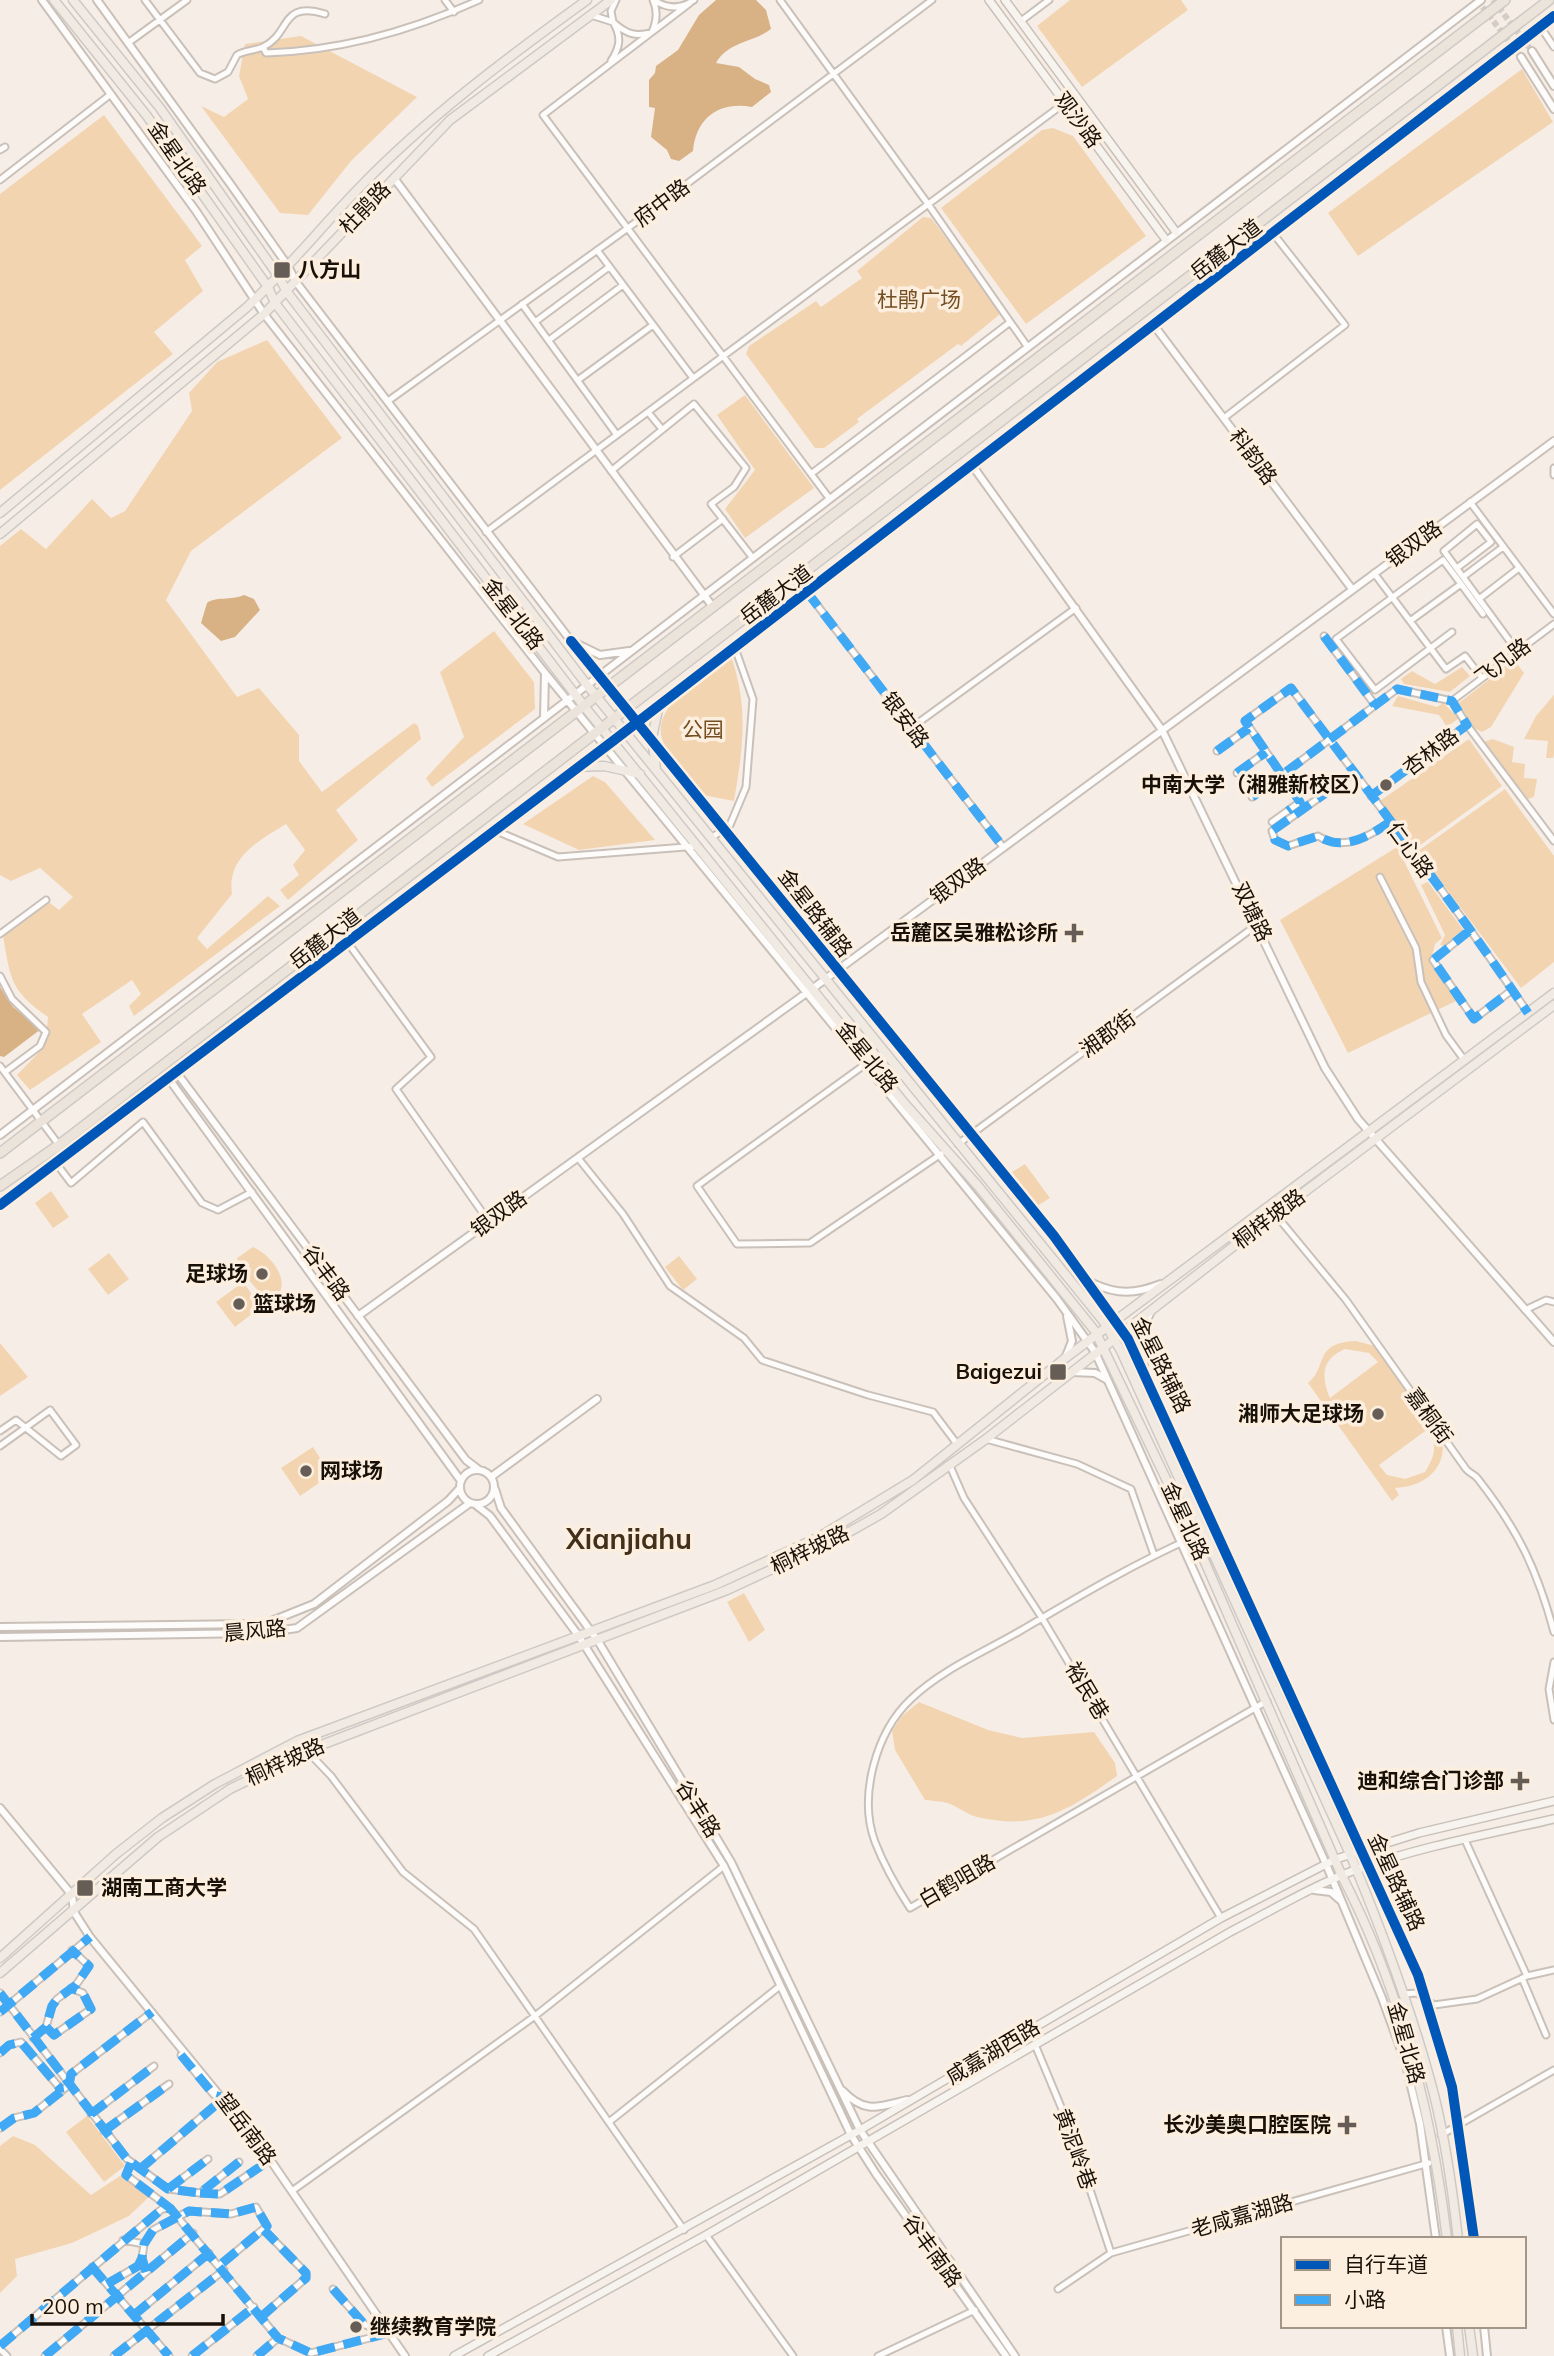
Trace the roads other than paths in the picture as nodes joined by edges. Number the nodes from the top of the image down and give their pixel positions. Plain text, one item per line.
1 (42, 0) edge
2 (54, 0) edge
3 (73, 0) edge
4 (97, 0) edge
5 (145, 0) edge
6 (187, 0) edge
7 (445, 0) edge
8 (479, 0) edge
9 (587, 0) edge
10 (613, 0) edge
11 (653, 0) edge
12 (780, 0) edge
13 (932, 0) edge
14 (989, 0) edge
15 (1005, 0) edge
16 (1049, 0) edge
17 (1480, 0) edge
18 (1505, 0) edge
19 (1549, 0) edge
20 (692, 2) edge
21 (454, 12) junction
22 (325, 14) dead end
23 (591, 15) junction
24 (1554, 16) edge
25 (160, 20) junction
26 (1021, 21) junction
27 (613, 22) junction
28 (1541, 26) junction
29 (652, 32) junction
30 (128, 43) junction
31 (263, 47) junction
32 (1554, 47) edge
33 (1532, 51) tunnel mouth
34 (1521, 57) tunnel mouth
35 (608, 66) junction
36 (834, 75) junction
37 (1554, 86) edge
38 (111, 94) junction
39 (1066, 102) junction
40 (1554, 109) edge
41 (394, 178) junction
42 (0, 180) edge
43 (928, 204) junction
44 (628, 228) junction
45 (1175, 232) junction
46 (1272, 232) junction
47 (1166, 240) junction
48 (597, 250) junction
49 (288, 266) junction
50 (609, 267) junction
51 (279, 277) junction
52 (296, 282) junction
53 (622, 285) junction
54 (268, 287) junction
55 (287, 292) junction
56 (256, 298) junction
57 (275, 303) junction
58 (522, 304) junction
59 (264, 314) junction
60 (500, 321) junction
61 (536, 322) junction
62 (1009, 323) junction
63 (1153, 324) junction
64 (653, 325) junction
65 (549, 340) junction
66 (1027, 346) junction
67 (724, 355) junction
68 (693, 378) junction
69 (578, 380) junction
70 (388, 401) junction
71 (648, 412) junction
72 (1224, 418) junction
73 (661, 428) junction
74 (617, 435) junction
75 (1554, 441) edge
76 (596, 450) junction
77 (972, 465) junction
78 (1554, 468) edge
79 (611, 471) junction
80 (811, 474) junction
81 (1554, 475) edge
82 (829, 498) junction
83 (1470, 502) junction
84 (0, 513) edge
85 (723, 519) junction
86 (486, 532) junction
87 (0, 534) edge
88 (1503, 547) junction
89 (673, 557) junction
90 (752, 557) junction
91 (1457, 568) junction
92 (1519, 568) junction
93 (1374, 573) junction
94 (1463, 577) junction
95 (1461, 584) junction
96 (1352, 589) junction
97 (807, 592) junction
98 (702, 595) junction
99 (1392, 597) junction
100 (1479, 599) junction
101 (712, 607) junction
102 (1076, 608) junction
103 (1483, 614) dead end
104 (1554, 614) edge
105 (1410, 621) junction
106 (1554, 624) edge
107 (1452, 632) dead end
108 (1324, 636) dead end
109 (571, 641) junction
110 (735, 648) junction
111 (1430, 648) junction
112 (631, 651) junction
113 (1517, 651) junction
114 (545, 673) junction
115 (599, 676) junction
116 (1482, 678) junction
117 (587, 685) junction
118 (609, 687) junction
119 (575, 694) junction
120 (597, 696) junction
121 (567, 701) junction
122 (1452, 701) junction
123 (659, 705) junction
124 (1375, 705) junction
125 (580, 709) junction
126 (626, 709) junction
127 (544, 718) junction
128 (614, 718) junction
129 (637, 722) junction
130 (1467, 725) junction
131 (601, 726) junction
132 (1249, 727) junction
133 (911, 728) junction
134 (1162, 730) junction
135 (625, 731) junction
136 (593, 732) junction
137 (1330, 740) junction
138 (613, 741) junction
139 (653, 742) junction
140 (605, 747) junction
141 (1217, 751) dead end
142 (1266, 752) junction
143 (576, 766) junction
144 (656, 769) junction
145 (626, 771) junction
146 (1237, 773) dead end
147 (640, 774) junction
148 (1354, 774) junction
149 (1282, 775) junction
150 (1371, 796) junction
151 (1252, 797) dead end
152 (1272, 822) dead end
153 (1390, 822) junction
154 (724, 829) junction
155 (494, 830) junction
156 (711, 838) junction
157 (1554, 842) edge
158 (698, 846) junction
159 (1003, 847) junction
160 (1380, 877) dead end
161 (46, 900) dead end
162 (1258, 924) junction
163 (1469, 931) junction
164 (0, 934) edge
165 (348, 943) junction
166 (836, 970) junction
167 (0, 976) edge
168 (824, 979) junction
169 (1512, 990) junction
170 (809, 991) junction
171 (1554, 993) edge
172 (1554, 1005) edge
173 (1528, 1013) junction
174 (1465, 1061) junction
175 (868, 1062) junction
176 (0, 1066) edge
177 (5, 1072) junction
178 (177, 1073) junction
179 (169, 1079) junction
180 (33, 1110) junction
181 (42, 1121) junction
182 (0, 1135) edge
183 (1372, 1136) junction
184 (958, 1144) junction
185 (59, 1145) junction
186 (0, 1153) edge
187 (943, 1153) junction
188 (578, 1158) junction
189 (56, 1163) junction
190 (0, 1186) edge
191 (252, 1192) junction
192 (0, 1205) edge
193 (1275, 1214) junction
194 (489, 1222) junction
195 (1090, 1283) junction
196 (1163, 1283) junction
197 (1554, 1302) edge
198 (1152, 1309) junction
199 (1524, 1310) junction
200 (1066, 1311) junction
201 (358, 1316) junction
202 (1116, 1320) junction
203 (1107, 1326) junction
204 (1124, 1331) junction
205 (1097, 1334) junction
206 (1114, 1338) junction
207 (1088, 1340) junction
208 (1554, 1342) edge
209 (1104, 1346) junction
210 (1095, 1352) junction
211 (1064, 1359) junction
212 (1068, 1373) junction
213 (1145, 1373) junction
214 (1109, 1382) junction
215 (597, 1399) dead end
216 (26, 1427) junction
217 (0, 1431) edge
218 (986, 1439) junction
219 (957, 1444) junction
220 (0, 1446) edge
221 (950, 1466) junction
222 (479, 1470) junction
223 (491, 1477) junction
224 (460, 1484) junction
225 (495, 1489) junction
226 (473, 1504) junction
227 (1194, 1537) junction
228 (1182, 1542) junction
229 (1154, 1555) junction
230 (1042, 1618) junction
231 (0, 1627) edge
232 (591, 1630) junction
233 (1554, 1632) edge
234 (578, 1635) junction
235 (0, 1637) edge
236 (598, 1642) junction
237 (585, 1646) junction
238 (1554, 1662) edge
239 (1266, 1701) junction
240 (1255, 1708) junction
241 (1554, 1720) edge
242 (307, 1751) junction
243 (1138, 1776) junction
244 (1554, 1801) edge
245 (0, 1808) edge
246 (1554, 1819) edge
247 (1465, 1840) junction
248 (1361, 1851) junction
249 (1350, 1854) junction
250 (1336, 1859) junction
251 (1326, 1864) junction
252 (724, 1866) junction
253 (1368, 1866) junction
254 (1357, 1870) junction
255 (1342, 1875) junction
256 (1333, 1880) junction
257 (1314, 1890) junction
258 (72, 1895) junction
259 (88, 1900) junction
260 (1342, 1902) junction
261 (74, 1912) junction
262 (1221, 1918) junction
263 (90, 1937) junction
264 (72, 1950) junction
265 (0, 1958) edge
266 (1554, 1970) edge
267 (0, 1973) edge
268 (1525, 1977) junction
269 (780, 1986) junction
270 (71, 1988) junction
271 (0, 1993) edge
272 (1402, 1994) junction
273 (8, 2005) junction
274 (0, 2012) edge
275 (152, 2012) junction
276 (534, 2016) junction
277 (46, 2027) junction
278 (1546, 2035) dead end
279 (33, 2038) junction
280 (1036, 2047) junction
281 (0, 2053) edge
282 (181, 2055) dead end
283 (154, 2066) dead end
284 (1554, 2070) edge
285 (169, 2084) dead end
286 (837, 2084) junction
287 (69, 2085) junction
288 (60, 2093) junction
289 (224, 2098) junction
290 (914, 2099) junction
291 (91, 2114) junction
292 (609, 2122) junction
293 (0, 2128) edge
294 (860, 2130) junction
295 (104, 2131) junction
296 (851, 2135) junction
297 (1441, 2135) junction
298 (869, 2143) junction
299 (858, 2145) junction
300 (208, 2159) dead end
301 (270, 2160) junction
302 (131, 2162) junction
303 (239, 2162) dead end
304 (1431, 2163) junction
305 (140, 2169) junction
306 (168, 2189) junction
307 (292, 2191) junction
308 (200, 2193) junction
309 (170, 2208) junction
310 (179, 2216) junction
311 (264, 2230) junction
312 (684, 2230) junction
313 (193, 2233) junction
314 (706, 2235) junction
315 (1436, 2237) edge
316 (1447, 2237) edge
317 (1458, 2237) edge
318 (1474, 2237) edge
319 (123, 2241) junction
320 (144, 2244) junction
321 (209, 2253) junction
322 (1111, 2253) junction
323 (142, 2258) junction
324 (92, 2267) junction
325 (222, 2268) junction
326 (146, 2272) junction
327 (107, 2284) junction
328 (333, 2289) dead end
329 (1058, 2289) dead end
330 (117, 2296) junction
331 (254, 2307) junction
332 (975, 2310) junction
333 (134, 2315) junction
334 (261, 2317) junction
335 (1446, 2328) edge
336 (1457, 2328) edge
337 (1469, 2328) edge
338 (1484, 2328) edge
339 (147, 2329) junction
340 (388, 2333) junction
341 (278, 2338) junction
342 (0, 2347) edge
343 (327, 2348) junction
344 (7, 2356) edge
345 (45, 2356) edge
346 (114, 2356) edge
347 (169, 2356) edge
348 (192, 2356) edge
349 (257, 2356) edge
350 (331, 2356) edge
351 (405, 2356) edge
352 (454, 2356) edge
353 (488, 2356) edge
354 (793, 2356) edge
355 (878, 2356) edge
356 (1006, 2356) edge
357 (1015, 2356) edge
358 (1450, 2356) edge
359 (1460, 2356) edge
360 (1473, 2356) edge
361 (1488, 2356) edge

1 - 38 street
2 - 54 main road, 金星北路
3 - 51 main road, 金星北路
4 - 30 street, 金星路辅路
5 - 25 street
6 - 25 street
7 - 21 street
8 - 21 street
9 - 49 main road, 杜鹃路
10 - 23 main road, 杜鹃路
10 - 27 street
11 - 20 street
11 - 29 street
12 - 36 street
13 - 36 street, 府中路
14 - 39 main road, 观沙路
15 - 26 main road, 观沙路
16 - 26 street
17 - 45 street
18 - 101 highway, 岳麓大道
19 - 126 highway, 岳麓大道
20 - 29 street
21 - 31 street
22 - 31 street
23 - 27 street
23 - 41 main road, 杜鹃路
24 - 28 street
25 - 30 street
25 - 31 street
26 - 45 main road, 观沙路
27 - 29 street
27 - 35 street
28 - 32 street
28 - 46 street
29 - 35 street
30 - 49 street, 金星路辅路
33 - 37 street
34 - 40 street
35 - 44 street
36 - 43 street
36 - 44 street, 府中路
38 - 42 street
38 - 56 street
39 - 43 street
39 - 47 main road, 观沙路
41 - 52 main road, 杜鹃路
41 - 60 street
43 - 62 street
43 - 67 street
44 - 48 street, 府中路
44 - 67 street
45 - 47 street
46 - 63 street
46 - 72 street
47 - 66 street
48 - 50 street
48 - 58 street, 府中路
49 - 51 main road, 杜鹃路
49 - 52 street, 金星路辅路
50 - 53 street
50 - 61 street
51 - 54 main road, 杜鹃路
51 - 55 main road, 金星北路
52 - 55 main road, 杜鹃路
52 - 70 street, 金星路辅路
53 - 64 street
53 - 65 street
54 - 56 main road, 杜鹃路
54 - 57 main road, 金星北路
55 - 57 main road, 杜鹃路
55 - 117 main road, 金星北路
56 - 59 street
56 - 84 main road, 杜鹃路
57 - 59 main road, 杜鹃路
57 - 119 main road, 金星北路
58 - 60 street, 府中路
58 - 61 street
59 - 87 main road, 杜鹃路
59 - 114 street
60 - 70 street, 府中路
60 - 76 street
61 - 65 street
62 - 66 street
62 - 80 street
63 - 72 street, 科韵路
63 - 77 street
64 - 68 street
64 - 69 street
65 - 69 street
66 - 82 street
67 - 68 street
67 - 80 street
68 - 71 street
69 - 74 street
70 - 86 street, 金星路辅路
71 - 73 street
71 - 74 street
72 - 96 street, 科韵路
73 - 79 street
73 - 85 street
74 - 76 street
75 - 83 street, 银双路
76 - 79 street
76 - 86 street
77 - 97 street
77 - 102 street, 双塘路
78 - 81 street
79 - 89 street
80 - 82 street
82 - 90 street
83 - 88 street
83 - 93 street, 银双路
85 - 89 street
85 - 90 street
86 - 109 street, 金星路辅路
88 - 92 street
88 - 94 street
89 - 98 street
90 - 98 street
91 - 91 street
91 - 94 street
92 - 100 street
92 - 104 street
93 - 96 street, 银双路
93 - 99 street
94 - 100 street
95 - 99 street
95 - 103 street
95 - 105 street
96 - 134 street, 银双路
97 - 110 street
97 - 133 street, 银安路
98 - 101 street
98 - 112 street
99 - 105 street
99 - 111 street
100 - 113 street
101 - 118 highway, 岳麓大道
102 - 133 street
102 - 134 street, 双塘路
105 - 111 street
106 - 113 street, 飞凡路
107 - 111 street
108 - 124 street
109 - 112 street
109 - 115 street, 金星路辅路
110 - 123 street
110 - 154 street
111 - 116 street
112 - 115 street
113 - 116 street, 飞凡路
114 - 121 street
114 - 127 street
115 - 117 street
115 - 118 street, 金星路辅路
116 - 122 street, 飞凡路
117 - 119 street
117 - 120 main road, 金星北路
118 - 120 highway, 岳麓大道
118 - 126 street, 金星路辅路
119 - 121 street
119 - 125 main road, 金星北路
120 - 125 highway, 岳麓大道
120 - 128 main road, 金星北路
121 - 125 street
121 - 127 street
122 - 124 street, 杏林路
122 - 130 street, 杏林路
123 - 129 street
123 - 139 main road
124 - 137 street, 杏林路
125 - 131 main road, 金星北路
125 - 136 street
125 - 181 highway, 岳麓大道
126 - 128 highway, 岳麓大道
126 - 129 street, 金星路辅路
127 - 180 street
128 - 131 highway, 岳麓大道
128 - 135 main road, 金星北路
129 - 135 street
129 - 139 street, 金星路辅路
130 - 150 street, 杏林路
130 - 157 street
131 - 136 highway, 岳麓大道
131 - 138 main road, 金星北路
132 - 137 street, 仁心路
132 - 141 street
132 - 142 street
133 - 159 street, 银安路
134 - 159 street, 银双路
134 - 162 street, 双塘路
135 - 138 street
135 - 144 main road, 金星北路
136 - 140 street
136 - 185 highway, 岳麓大道
137 - 148 street, 仁心路
137 - 149 street, 杏林路
138 - 140 street
138 - 147 main road, 金星北路
139 - 144 main road
139 - 154 street, 金星路辅路
140 - 143 street
140 - 145 street
142 - 146 street
142 - 149 street
143 - 145 main road
143 - 155 street
144 - 156 main road, 金星北路
145 - 147 main road
145 - 170 street
147 - 158 main road, 金星北路
148 - 150 street, 仁心路
148 - 153 street
149 - 151 street, 杏林路
149 - 152 street
150 - 153 street, 仁心路
153 - 163 street, 仁心路
154 - 156 street
154 - 166 street, 金星路辅路
155 - 158 street
155 - 165 street
156 - 168 main road, 金星北路
158 - 170 main road, 金星北路
159 - 166 street, 银双路
160 - 174 street
161 - 164 street
162 - 183 street, 双塘路
162 - 184 street, 湘郡街
163 - 169 street, 仁心路
163 - 169 street
165 - 178 street
165 - 194 street
166 - 168 street, 银双路
166 - 195 street, 金星路辅路
167 - 177 street
168 - 170 street, 银双路
168 - 184 main road, 金星北路
169 - 173 street, 仁心路
170 - 175 main road, 金星北路
170 - 188 street, 银双路
171 - 173 main road, 桐梓坡路
172 - 183 main road, 桐梓坡路
173 - 174 main road, 桐梓坡路
174 - 183 main road, 桐梓坡路
175 - 187 main road, 金星北路
175 - 187 street
176 - 177 street
177 - 180 street
178 - 179 street
178 - 201 street, 谷丰路
179 - 189 street
179 - 191 street, 谷丰路
180 - 181 street
180 - 182 street
181 - 185 street
181 - 186 highway, 岳麓大道
183 - 193 main road, 桐梓坡路
183 - 196 main road, 桐梓坡路
183 - 199 street, 双塘路
184 - 203 main road, 金星北路
185 - 190 highway, 岳麓大道
187 - 200 street
187 - 205 main road, 金星北路
188 - 194 street, 银双路
188 - 219 street
189 - 191 street
189 - 192 street
191 - 224 street, 谷丰路
193 - 198 main road, 桐梓坡路
193 - 233 street, 嘉桐街
194 - 201 street, 银双路
195 - 196 street
195 - 202 street, 金星路辅路
196 - 202 main road, 桐梓坡路
197 - 199 street
198 - 204 main road, 桐梓坡路
198 - 213 street
199 - 208 street, 双塘路
200 - 207 street
200 - 211 street
201 - 222 street, 谷丰路
202 - 203 main road, 桐梓坡路
202 - 204 street, 金星路辅路
203 - 205 main road, 桐梓坡路
203 - 206 main road, 金星北路
204 - 206 main road, 桐梓坡路
204 - 213 street, 金星路辅路
205 - 207 main road, 桐梓坡路
205 - 209 main road, 金星北路
206 - 209 main road, 桐梓坡路
206 - 249 main road, 金星北路
207 - 210 street
207 - 211 main road, 桐梓坡路
209 - 210 main road, 桐梓坡路
209 - 227 main road, 金星北路
210 - 212 main road, 桐梓坡路
210 - 214 street
211 - 219 main road, 桐梓坡路
212 - 214 street
212 - 218 main road, 桐梓坡路
213 - 248 street, 金星路辅路
214 - 228 street
215 - 223 street
216 - 216 street
216 - 217 street
216 - 220 street
218 - 221 main road, 桐梓坡路
218 - 229 street
219 - 232 main road, 桐梓坡路
221 - 230 street, 裕民巷
221 - 236 main road, 桐梓坡路
222 - 223 street
222 - 224 street
223 - 225 street
224 - 226 street
224 - 231 street, 晨风路
225 - 226 street
225 - 232 street, 谷丰路
226 - 234 street, 谷丰路
226 - 235 street, 晨风路
227 - 228 street, 白鹤咀路
227 - 239 main road, 金星北路
228 - 229 street, 白鹤咀路
228 - 240 street
229 - 230 street, 白鹤咀路
230 - 243 street, 裕民巷
230 - 243 street, 白鹤咀路
232 - 234 main road, 桐梓坡路
232 - 236 street, 谷丰路
234 - 237 street, 谷丰路
234 - 258 main road, 桐梓坡路
236 - 237 main road, 桐梓坡路
236 - 286 street, 谷丰路
237 - 242 main road, 桐梓坡路
237 - 252 street, 谷丰路
238 - 241 street
239 - 240 street, 白鹤咀路
239 - 250 main road, 金星北路
240 - 243 street, 白鹤咀路
240 - 251 street
242 - 259 main road, 桐梓坡路
242 - 276 street
243 - 262 street, 裕民巷
244 - 248 main road, 咸嘉湖西路
245 - 258 street
246 - 247 main road, 咸嘉湖西路
247 - 253 main road, 咸嘉湖西路
247 - 268 street
248 - 249 main road, 咸嘉湖西路
248 - 253 street, 金星路辅路
249 - 250 main road, 咸嘉湖西路
249 - 254 main road, 金星北路
250 - 251 main road, 咸嘉湖西路
250 - 255 main road, 金星北路
251 - 256 street
251 - 262 main road, 咸嘉湖西路
252 - 269 street, 谷丰路
252 - 276 street
253 - 254 main road, 咸嘉湖西路
253 - 318 street, 金星路辅路
254 - 255 main road, 咸嘉湖西路
254 - 272 main road, 金星北路
255 - 256 main road, 咸嘉湖西路
255 - 304 main road, 金星北路
256 - 257 main road, 咸嘉湖西路
256 - 260 street
257 - 260 street
257 - 280 main road, 咸嘉湖西路
258 - 259 street
258 - 261 street
258 - 265 main road, 桐梓坡路
259 - 261 main road, 桐梓坡路
260 - 304 street
261 - 263 street, 望岳南路
261 - 267 main road, 桐梓坡路
262 - 290 main road, 咸嘉湖西路
263 - 264 street
263 - 275 street, 望岳南路
264 - 270 street
264 - 273 street
266 - 268 street
268 - 272 street
268 - 278 street
269 - 292 street
269 - 296 street, 谷丰路
270 - 277 street
270 - 277 street
271 - 273 street
272 - 297 main road, 金星北路
273 - 274 street
273 - 279 street
275 - 287 street
275 - 289 street, 望岳南路
276 - 292 street
276 - 307 street
277 - 279 street
279 - 287 street
280 - 298 main road, 咸嘉湖西路
280 - 322 street, 黄泥岭巷
281 - 288 street
282 - 289 street
283 - 291 street
284 - 297 street
285 - 295 street
286 - 290 street
286 - 294 street, 谷丰路
287 - 288 street
287 - 291 street
288 - 293 street
289 - 301 street, 望岳南路
289 - 305 street
290 - 294 main road, 咸嘉湖西路
291 - 295 street
292 - 312 street
294 - 296 main road, 咸嘉湖西路
294 - 298 street, 谷丰路
295 - 302 street
296 - 299 street, 谷丰路
296 - 312 main road, 咸嘉湖西路
297 - 317 main road, 金星北路
298 - 299 main road, 咸嘉湖西路
298 - 357 street, 谷丰南路
299 - 314 main road, 咸嘉湖西路
299 - 332 street, 谷丰南路
300 - 306 street
301 - 307 street, 望岳南路
301 - 308 street
302 - 305 street
302 - 309 street
303 - 308 street
304 - 315 street
304 - 316 main road, 金星北路
304 - 322 street, 老咸嘉湖路
305 - 306 street
306 - 308 street
307 - 340 street, 望岳南路
309 - 310 street
309 - 319 street
310 - 311 street
310 - 313 street
310 - 320 street
311 - 325 street
311 - 334 street
312 - 352 main road, 咸嘉湖西路
313 - 321 street
313 - 326 street
314 - 353 main road, 咸嘉湖西路
314 - 354 street
319 - 320 street
319 - 324 street
320 - 323 street
321 - 325 street
321 - 333 street
322 - 329 street, 老咸嘉湖路
323 - 326 street
323 - 327 street
324 - 327 street
324 - 342 street
325 - 331 street
325 - 339 street
326 - 330 street
327 - 330 street
328 - 340 street
330 - 333 street
330 - 345 street
331 - 334 street
331 - 348 street
332 - 355 street
332 - 356 street, 谷丰南路
333 - 339 street
334 - 341 street
335 - 358 street
336 - 359 main road
337 - 360 main road
338 - 361 street
339 - 346 street
339 - 347 street
340 - 343 street
340 - 351 street, 望岳南路
341 - 343 street
341 - 349 street
342 - 344 street
343 - 350 street

